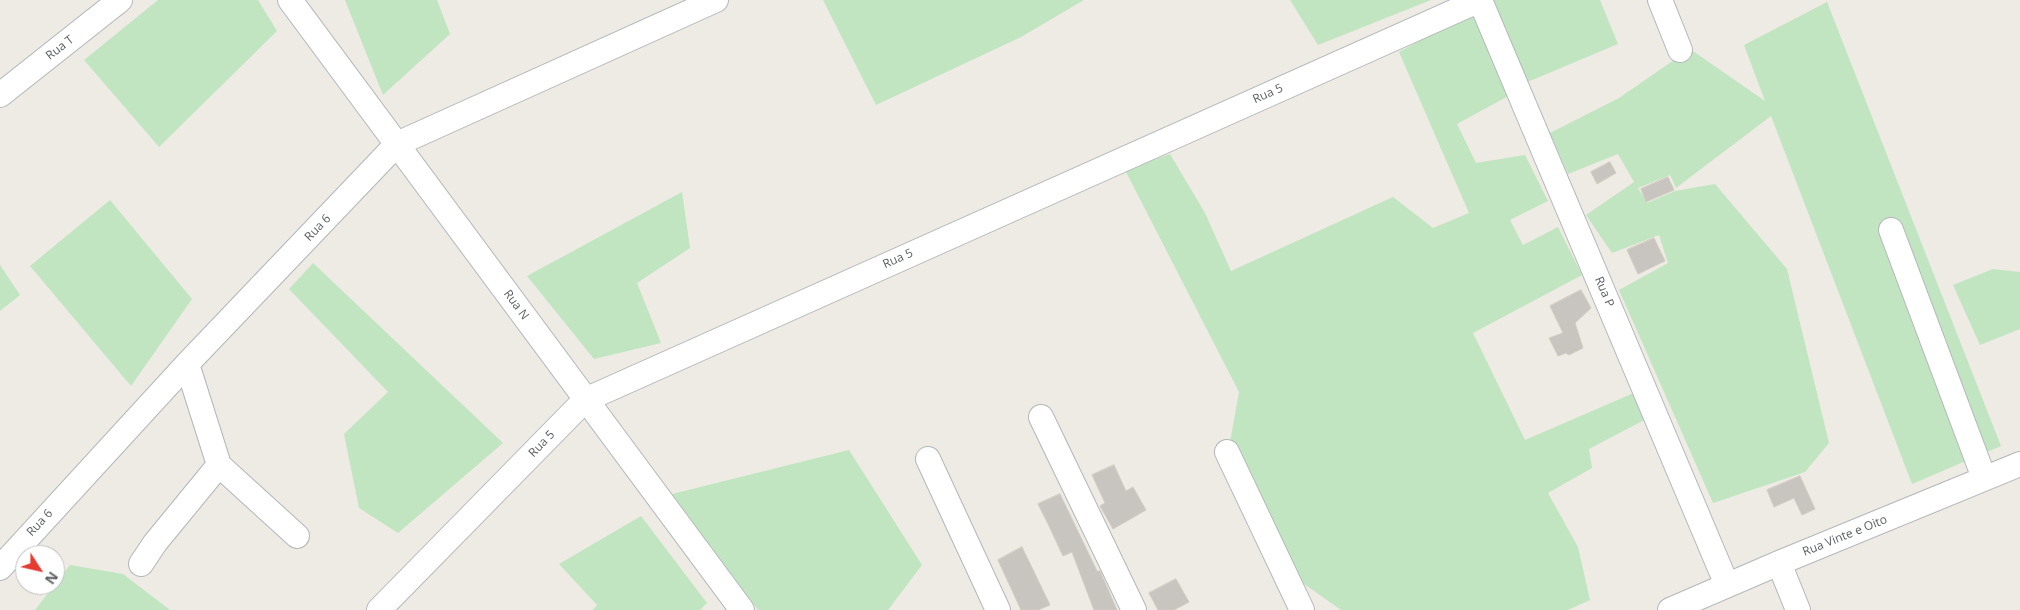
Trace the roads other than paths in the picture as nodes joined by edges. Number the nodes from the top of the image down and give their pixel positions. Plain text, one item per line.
1 (120, 0) edge
2 (290, 0) edge
3 (716, 0) edge
4 (1480, 0) edge
5 (1660, 0) edge
6 (1680, 50) dead end
7 (0, 95) edge
8 (397, 144) junction
9 (1891, 230) dead end
10 (186, 364) junction
11 (585, 400) junction
12 (1041, 417) dead end
13 (1227, 452) dead end
14 (928, 459) dead end
15 (2020, 464) edge
16 (219, 465) junction
17 (1984, 478) junction
18 (297, 536) dead end
19 (5, 558) edge
20 (1779, 563) junction
21 (140, 564) dead end
22 (1727, 585) junction
23 (379, 610) edge
24 (742, 610) edge
25 (998, 610) edge
26 (1134, 610) edge
27 (1302, 610) edge
28 (1670, 610) edge
29 (1798, 610) edge

1 - 7 street, Rua T
2 - 8 street, Rua N
3 - 8 street, Rua 6
4 - 11 street, Rua 5
4 - 22 street, Rua P
5 - 6 street
8 - 10 street, Rua 6
8 - 11 street, Rua N
9 - 17 street
10 - 16 street
10 - 19 street, Rua 6
11 - 23 street, Rua 5
11 - 24 street, Rua N
12 - 26 street
13 - 27 street
14 - 25 street
15 - 17 street, Rua Vinte e Oito
16 - 18 street
16 - 21 street
17 - 20 street, Rua Vinte e Oito
20 - 22 street, Rua Vinte e Oito
20 - 29 street
22 - 28 street, Rua Vinte e Oito

